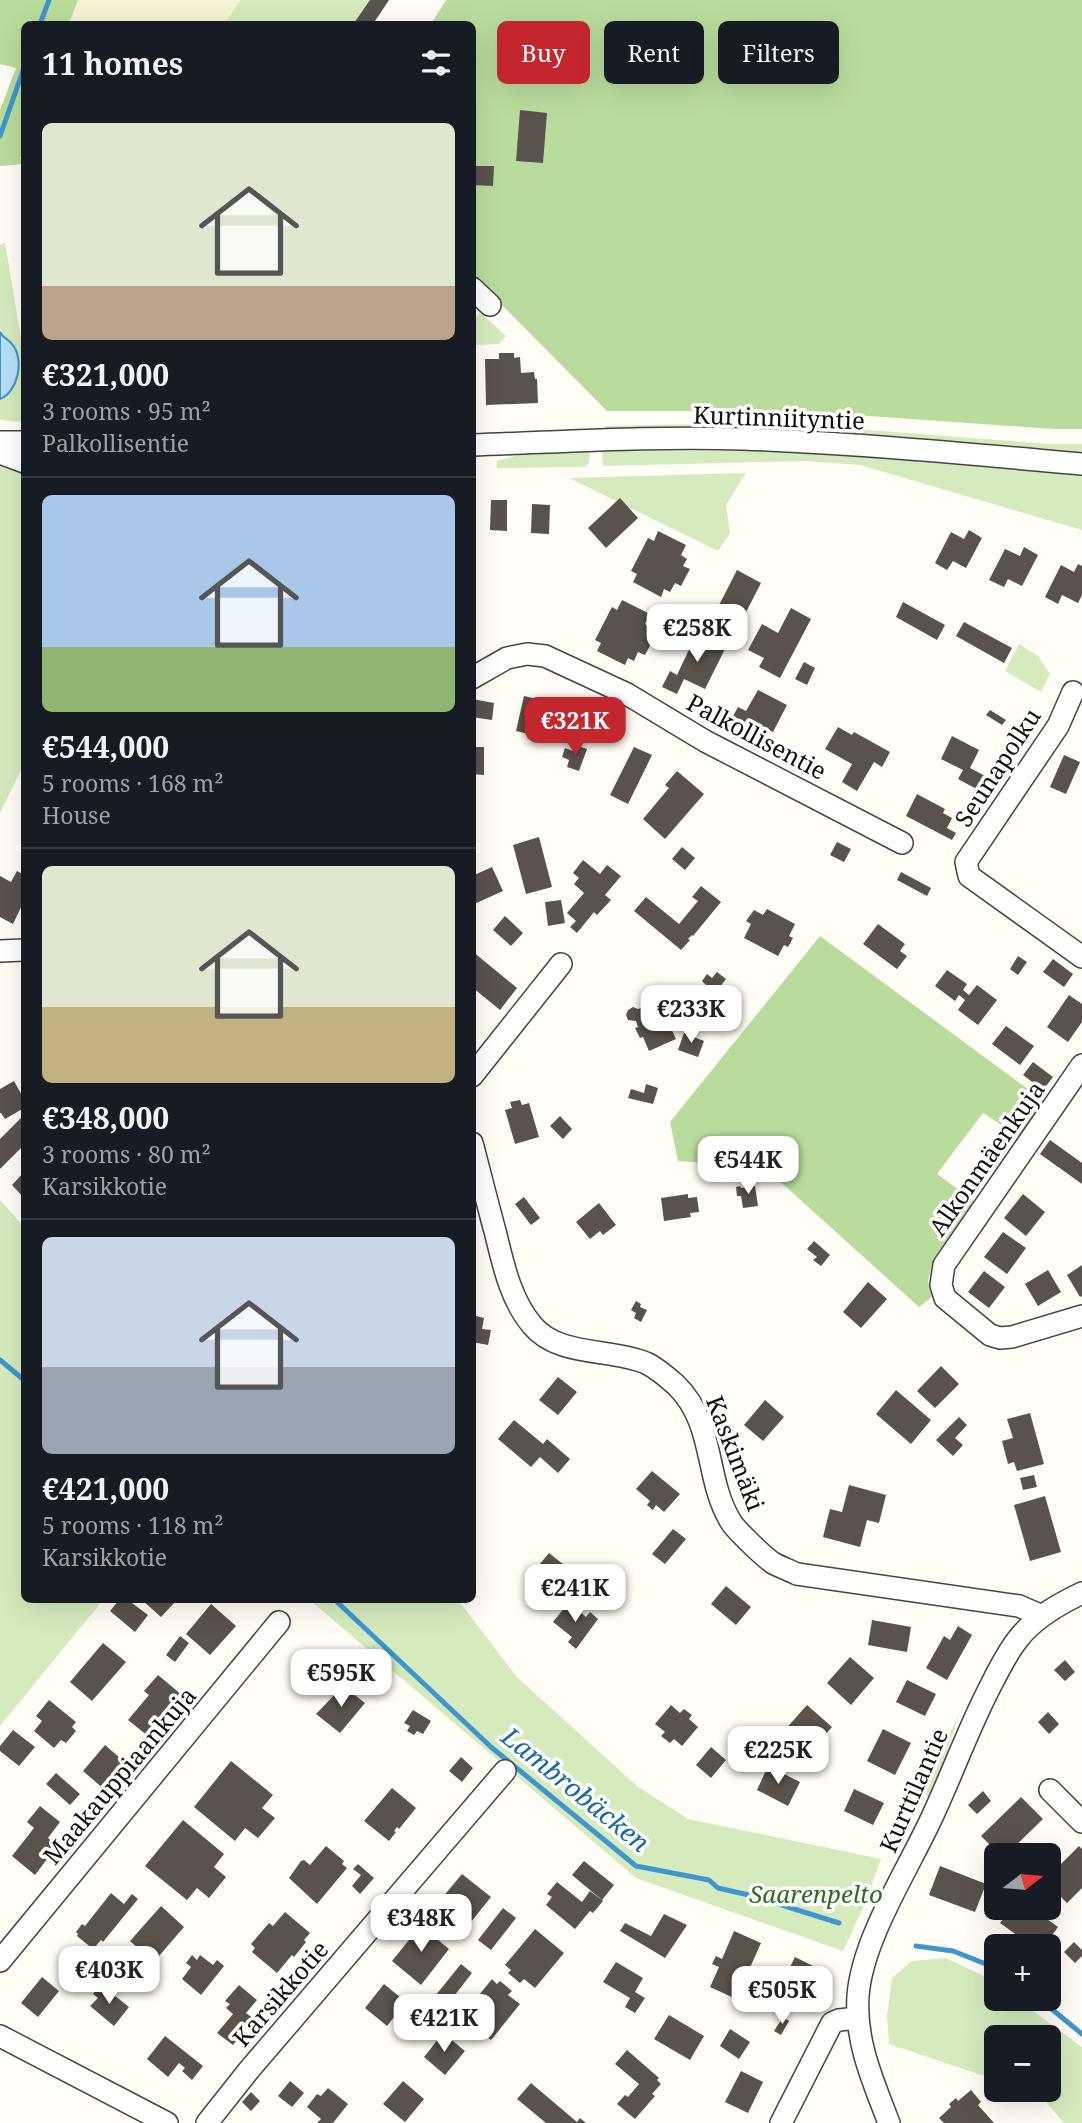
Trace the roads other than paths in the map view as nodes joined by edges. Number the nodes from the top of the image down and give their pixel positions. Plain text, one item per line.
1 (476, 292) edge
2 (490, 305) dead end
3 (0, 442) edge
4 (21, 442) edge
5 (476, 445) edge
6 (0, 453) edge
7 (21, 461) edge
8 (1082, 464) edge
9 (476, 676) edge
10 (1073, 692) dead end
11 (902, 842) dead end
12 (21, 950) edge
13 (0, 951) edge
14 (1082, 957) edge
15 (561, 964) dead end
16 (1082, 1065) edge
17 (476, 1071) edge
18 (476, 1158) edge
19 (1082, 1316) edge
20 (1082, 1593) edge
21 (1042, 1616) junction
22 (279, 1622) dead end
23 (505, 1771) dead end
24 (1050, 1790) dead end
25 (1082, 1822) edge
26 (0, 1961) edge
27 (857, 2018) junction
28 (0, 2036) edge
29 (167, 2123) edge
30 (207, 2123) edge
31 (781, 2123) edge
32 (889, 2123) edge

1 - 2 street
3 - 4 street
5 - 8 street, Kurtinniityntie
6 - 7 street
9 - 11 street, Palkollisentie
10 - 14 street, Seunapolku
12 - 13 street
15 - 17 street
16 - 19 street, Alkonmäenkuja
18 - 21 street, Kaskimäki
20 - 21 street, Kurttilantie
21 - 27 street, Kurttilantie
22 - 26 street, Maakauppiaankuja
23 - 30 street, Karsikkotie
24 - 25 street
27 - 31 street
27 - 32 street, Kurttilantie
28 - 29 street

